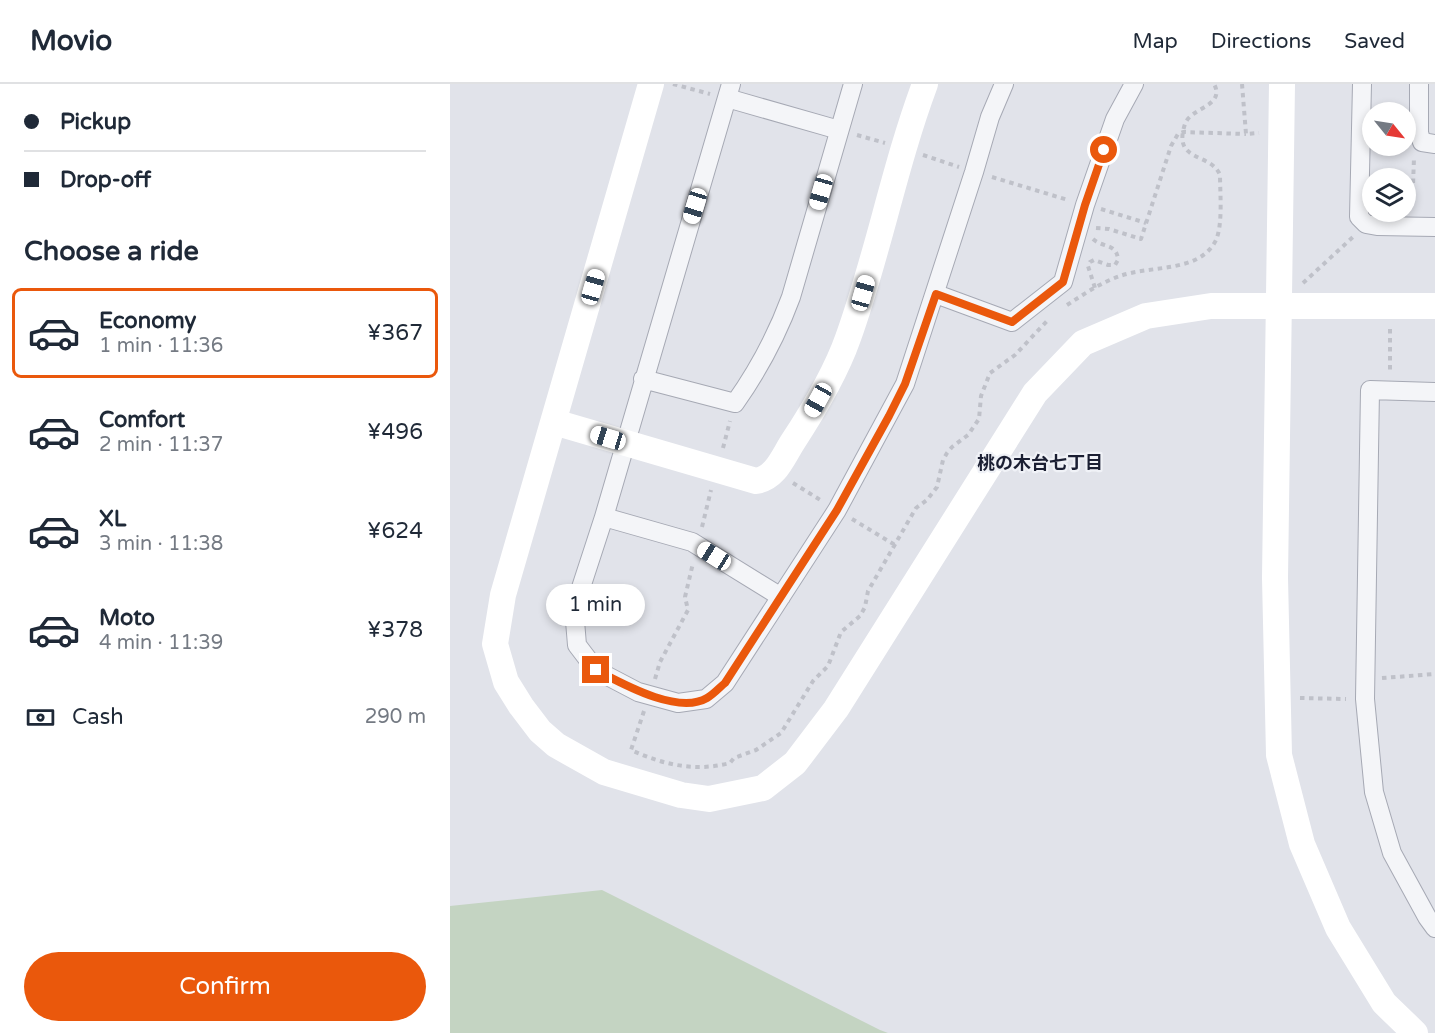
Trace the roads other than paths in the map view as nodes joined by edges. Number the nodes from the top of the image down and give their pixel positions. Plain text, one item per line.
1 (651, 84) edge
2 (853, 84) edge
3 (925, 84) edge
4 (1004, 84) edge
5 (1134, 84) edge
6 (1282, 84) edge
7 (1362, 84) edge
8 (1419, 84) edge
9 (729, 91) edge
10 (839, 130) junction
11 (1429, 143) edge
12 (1435, 227) edge
13 (936, 294) junction
14 (1278, 306) junction
15 (1435, 306) edge
16 (643, 379) junction
17 (1435, 392) edge
18 (554, 422) junction
19 (625, 443) junction
20 (604, 517) junction
21 (781, 597) junction
22 (1435, 928) edge
23 (1415, 1033) edge

1 - 18 street
2 - 10 street
3 - 19 street
4 - 13 street
5 - 13 street
6 - 14 street
7 - 12 street
8 - 11 street
9 - 10 street
9 - 16 street
10 - 16 street
13 - 21 street
14 - 15 street
14 - 18 street
14 - 23 street
16 - 19 street
17 - 22 street
18 - 19 street
19 - 20 street
20 - 21 street
20 - 21 street

